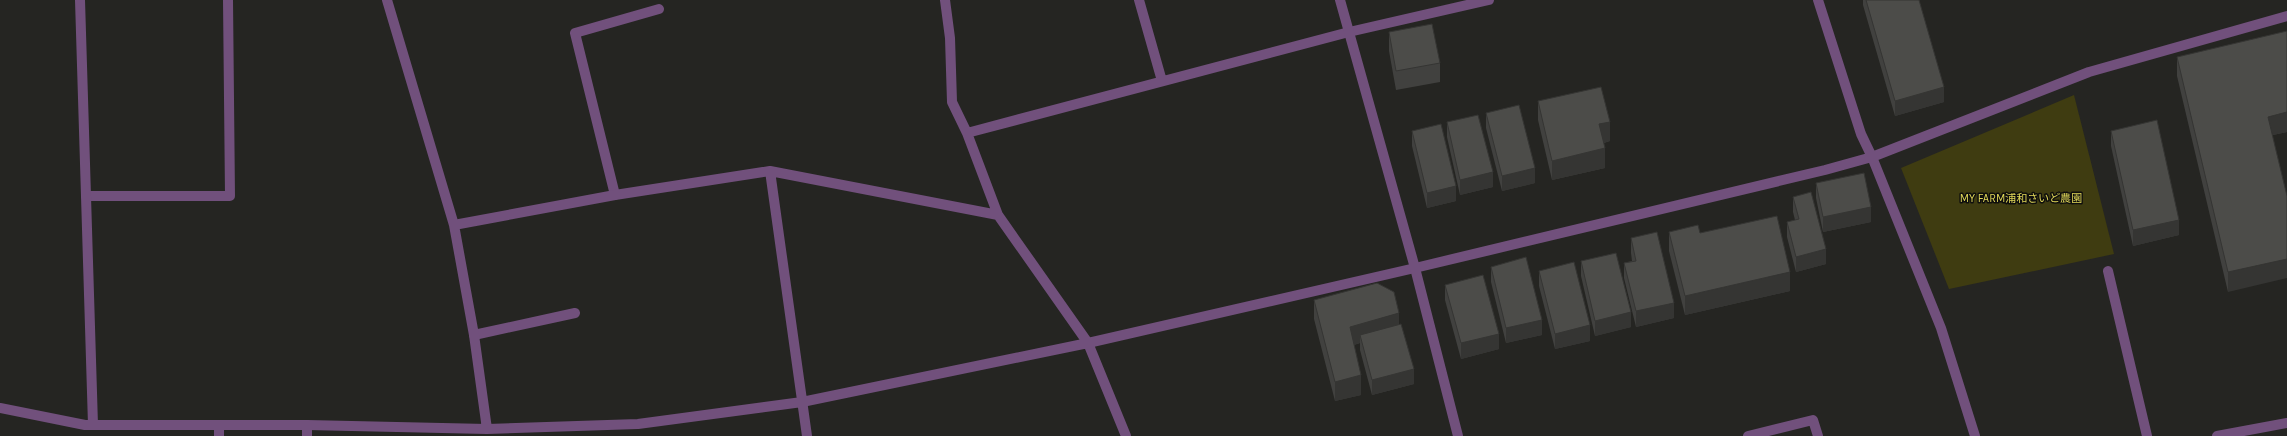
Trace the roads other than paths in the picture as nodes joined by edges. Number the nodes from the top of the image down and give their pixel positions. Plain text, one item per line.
1 (80, 0) edge
2 (228, 0) edge
3 (387, 0) edge
4 (945, 0) edge
5 (1139, 0) edge
6 (1340, 0) edge
7 (1489, 0) edge
8 (1818, 0) edge
9 (660, 9) dead end
10 (2287, 16) edge
11 (1349, 32) junction
12 (1162, 81) junction
13 (967, 133) junction
14 (1872, 157) junction
15 (770, 171) junction
16 (615, 195) junction
17 (86, 196) junction
18 (998, 215) junction
19 (454, 225) junction
20 (1415, 268) junction
21 (2108, 271) dead end
22 (575, 313) dead end
23 (474, 335) junction
24 (1088, 343) junction
25 (802, 402) junction
26 (0, 408) edge
27 (2287, 423) edge
28 (93, 425) junction
29 (219, 425) junction
30 (307, 425) junction
31 (487, 429) junction
32 (531, 432) edge
33 (219, 436) edge
34 (307, 436) edge
35 (807, 436) edge
36 (1126, 436) edge
37 (1458, 436) edge
38 (1748, 436) edge
39 (1818, 436) edge
40 (1975, 436) edge
41 (2148, 436) edge
42 (2217, 436) edge

1 - 17 street
2 - 17 street
3 - 19 street
4 - 13 street
5 - 12 street
6 - 11 street
7 - 11 street
8 - 14 street
9 - 16 street
10 - 14 street
11 - 12 street
11 - 20 street
12 - 13 street
13 - 18 street
14 - 20 street
14 - 40 street
15 - 16 street
15 - 18 street
15 - 25 street
16 - 19 street
17 - 28 street
18 - 24 street
19 - 23 street
20 - 24 street
20 - 37 street
21 - 41 street
22 - 23 street
23 - 31 street
24 - 25 street
24 - 36 street
25 - 32 street
25 - 35 street
26 - 28 street
27 - 42 street
28 - 29 street
29 - 30 street
29 - 33 street
30 - 31 street
30 - 34 street
31 - 32 street
38 - 39 street

